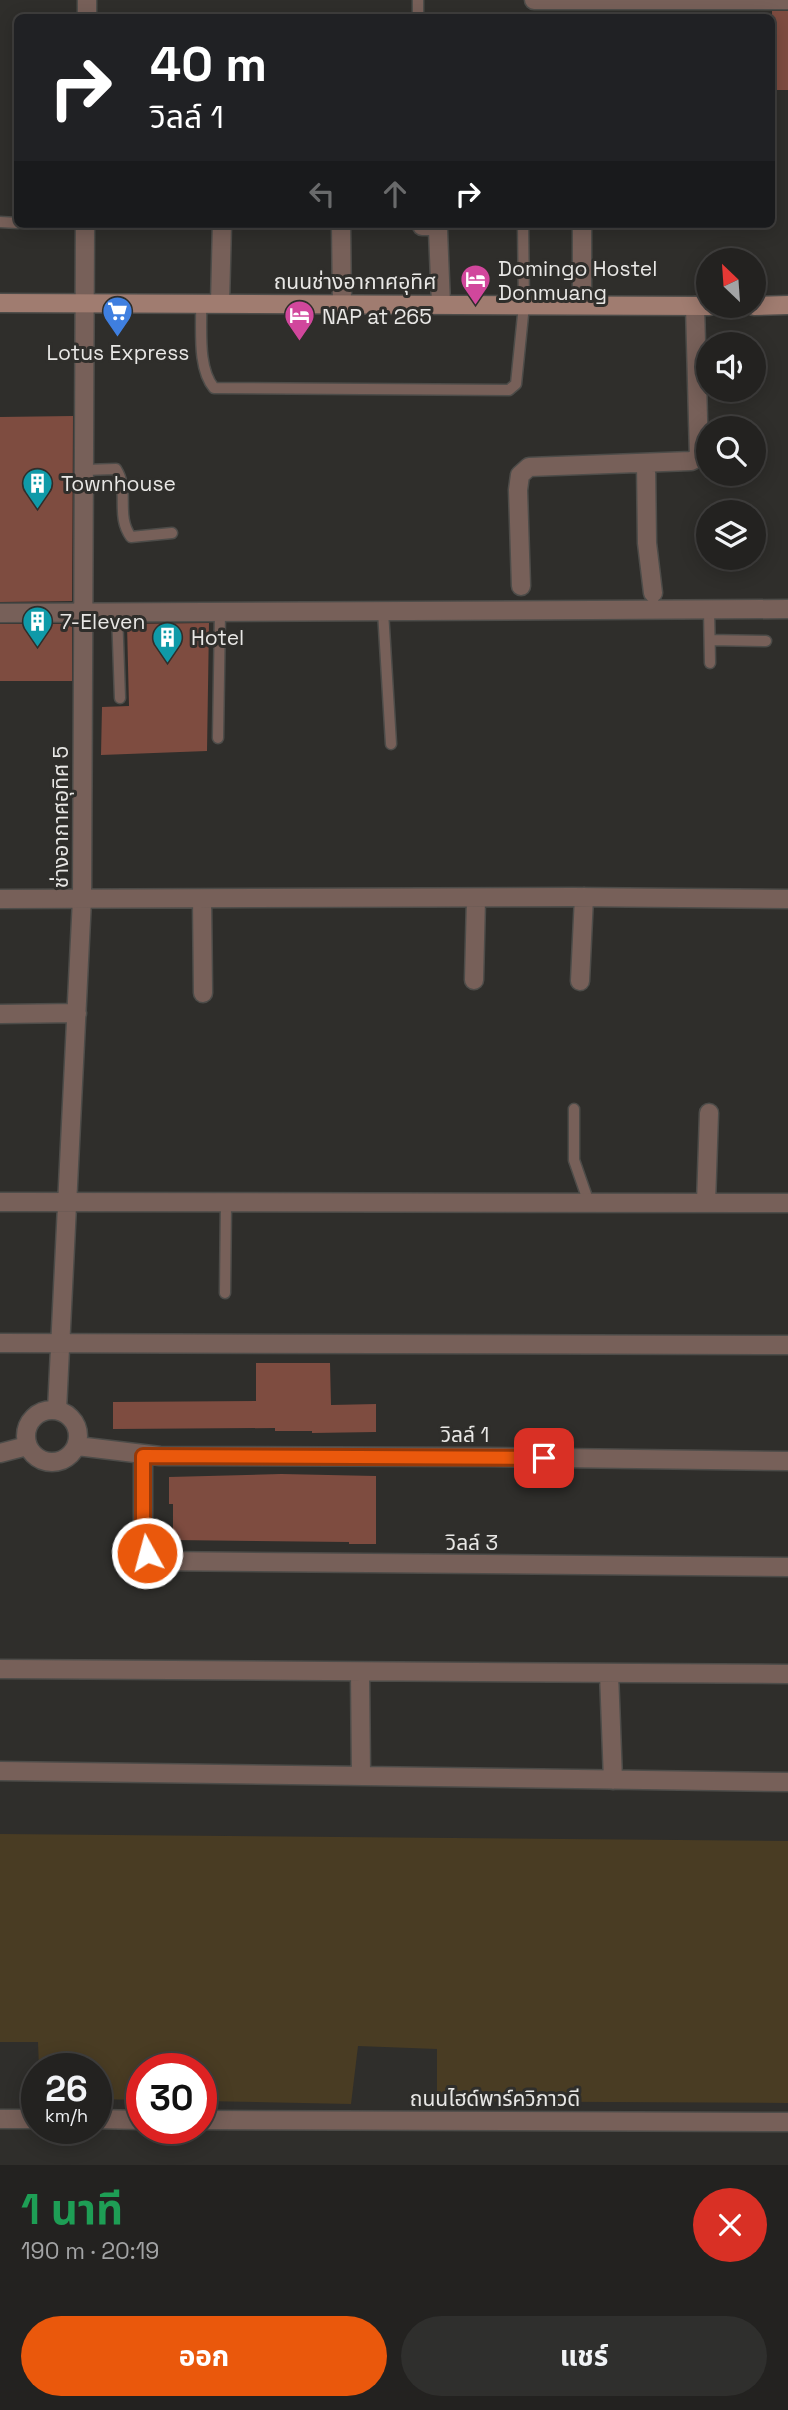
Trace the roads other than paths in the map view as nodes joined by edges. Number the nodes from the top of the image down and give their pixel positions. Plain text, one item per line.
1 (534, 0) edge
2 (671, 0) edge
3 (788, 0) edge
4 (85, 228) edge
5 (222, 228) edge
6 (341, 228) edge
7 (435, 228) edge
8 (523, 228) edge
9 (582, 228) edge
10 (85, 302) junction
11 (0, 303) edge
12 (201, 303) junction
13 (220, 303) junction
14 (342, 304) junction
15 (441, 304) junction
16 (524, 305) junction
17 (582, 305) junction
18 (788, 305) edge
19 (696, 306) edge
20 (766, 306) edge
21 (702, 318) edge
22 (646, 463) junction
23 (84, 470) junction
24 (172, 533) dead end
25 (521, 586) dead end
26 (653, 593) dead end
27 (788, 609) edge
28 (709, 610) junction
29 (383, 611) junction
30 (84, 612) junction
31 (117, 612) junction
32 (220, 612) junction
33 (0, 613) edge
34 (710, 640) junction
35 (766, 641) dead end
36 (710, 663) dead end
37 (120, 698) dead end
38 (218, 738) dead end
39 (391, 744) dead end
40 (584, 897) junction
41 (0, 899) edge
42 (202, 899) junction
43 (476, 899) junction
44 (788, 899) edge
45 (82, 900) junction
46 (474, 980) dead end
47 (580, 981) dead end
48 (203, 993) dead end
49 (77, 1013) junction
50 (0, 1014) edge
51 (574, 1110) dead end
52 (709, 1113) dead end
53 (0, 1202) edge
54 (67, 1203) junction
55 (226, 1203) junction
56 (589, 1203) junction
57 (706, 1203) junction
58 (788, 1203) edge
59 (225, 1293) dead end
60 (60, 1342) junction
61 (0, 1343) edge
62 (788, 1345) edge
63 (57, 1410) junction
64 (27, 1446) junction
65 (76, 1446) junction
66 (0, 1452) edge
67 (143, 1456) junction
68 (788, 1461) edge
69 (788, 1567) edge
70 (0, 1669) edge
71 (360, 1672) junction
72 (609, 1673) junction
73 (788, 1674) edge
74 (0, 1771) edge
75 (361, 1776) junction
76 (613, 1780) junction
77 (788, 1782) edge
78 (0, 2119) edge
79 (21, 2119) edge
80 (217, 2120) edge
81 (788, 2123) edge

1 - 2 street
2 - 3 street
4 - 10 street, ช่างอากาศอุทิศ 5
5 - 13 street
6 - 14 street
7 - 15 street
8 - 16 lane
9 - 17 street
10 - 11 street, ถนนช่างอากาศอุทิศ
10 - 12 street, ถนนช่างอากาศอุทิศ
10 - 23 street, ช่างอากาศอุทิศ 5
12 - 13 street, ถนนช่างอากาศอุทิศ
12 - 16 lane
13 - 14 street, ถนนช่างอากาศอุทิศ
14 - 15 street, ถนนช่างอากาศอุทิศ
15 - 16 street, ถนนช่างอากาศอุทิศ
16 - 17 street, ถนนช่างอากาศอุทิศ
17 - 19 street, ถนนช่างอากาศอุทิศ
18 - 20 street
21 - 22 street
22 - 25 street
22 - 26 street
23 - 24 lane
23 - 30 street, ช่างอากาศอุทิศ 5
27 - 28 street
28 - 29 street
28 - 34 lane
29 - 32 street
29 - 39 lane
30 - 31 street
30 - 33 street
30 - 45 street, ช่างอากาศอุทิศ 5
31 - 32 street
31 - 37 lane
32 - 38 lane
34 - 35 lane
34 - 36 lane
40 - 43 street
40 - 44 street
40 - 47 street
41 - 45 street
42 - 43 street
42 - 45 street
42 - 48 street
43 - 46 street
45 - 49 street, ช่างอากาศอุทิศ 5
49 - 50 street
49 - 54 street, ช่างอากาศอุทิศ 5
51 - 56 lane
52 - 57 street
53 - 54 street
54 - 55 street
54 - 60 street, ช่างอากาศอุทิศ 5
55 - 56 street
55 - 59 lane
56 - 57 street
57 - 58 street
60 - 61 street
60 - 62 street
60 - 63 street, ช่างอากาศอุทิศ 5
63 - 64 street
63 - 65 street
64 - 65 street
64 - 66 street
65 - 67 street, วิลล์ 1
67 - 68 street, วิลล์ 1
67 - 69 street, วิลล์ 3
70 - 71 street
71 - 72 street
71 - 75 street
72 - 73 street
72 - 76 street
74 - 75 street
75 - 76 street
76 - 77 street
78 - 79 street
80 - 81 street, ถนนไฮด์พาร์ควิภาวดี

